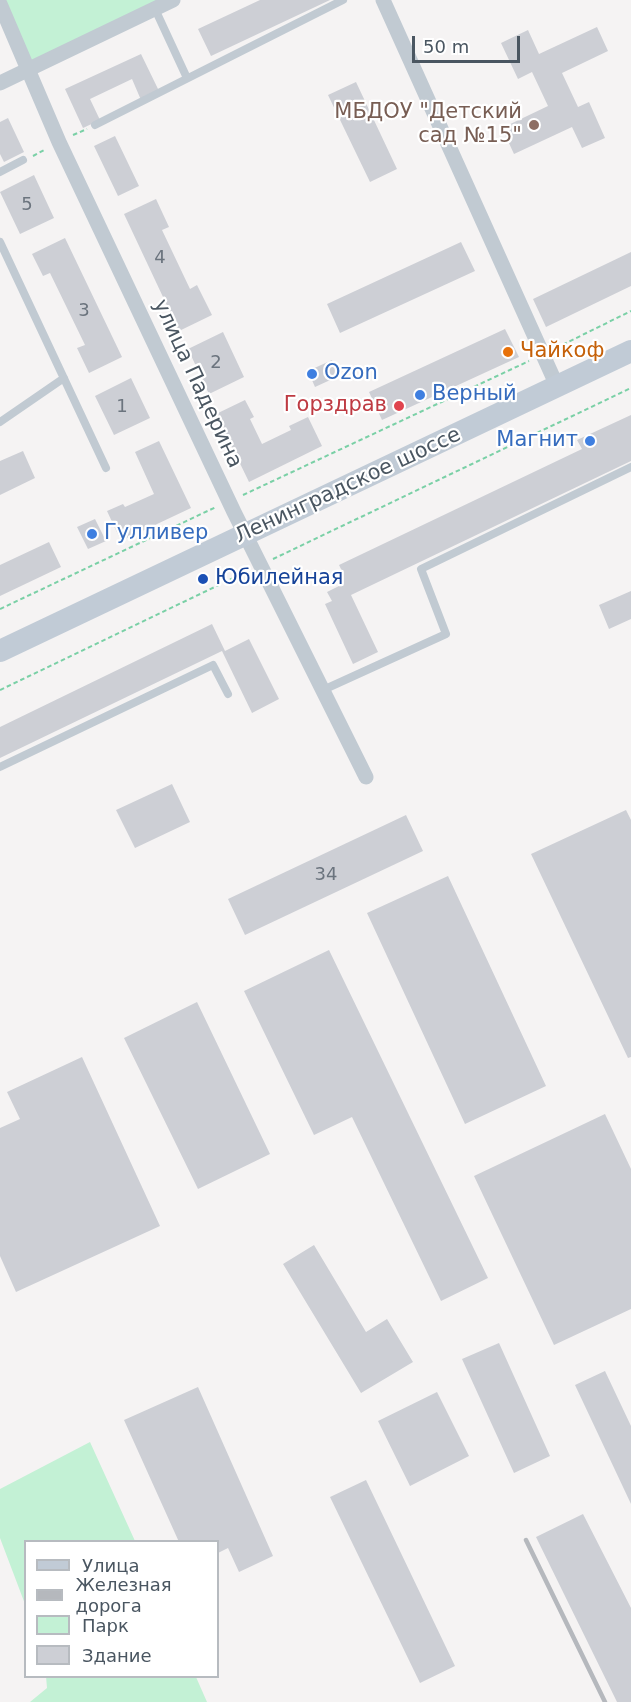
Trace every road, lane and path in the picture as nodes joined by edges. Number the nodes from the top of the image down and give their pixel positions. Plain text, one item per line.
1 (173, 0) edge
2 (343, 0) edge
3 (383, 0) edge
4 (0, 4) edge
5 (155, 9) junction
6 (27, 70) junction
7 (187, 78) junction
8 (0, 83) edge
9 (95, 125) dead end
10 (23, 160) dead end
11 (0, 172) edge
12 (0, 242) edge
13 (631, 311) edge
14 (631, 351) edge
15 (541, 355) junction
16 (64, 378) junction
17 (557, 386) junction
18 (631, 388) edge
19 (0, 422) edge
20 (631, 467) edge
21 (106, 468) dead end
22 (230, 501) junction
23 (245, 534) junction
24 (261, 565) junction
25 (0, 609) edge
26 (0, 651) edge
27 (0, 690) edge
28 (323, 690) junction
29 (228, 694) dead end
30 (0, 767) edge
31 (366, 777) dead end

1 - 5 street
2 - 7 lane
3 - 15 street
4 - 6 street, улица Падерина
5 - 6 street
5 - 7 lane
6 - 8 street
6 - 22 street, улица Падерина
7 - 9 lane
10 - 11 lane
12 - 16 lane
13 - 15 path
14 - 17 main road, Ленинградское шоссе
15 - 17 street
15 - 22 path
16 - 19 lane
16 - 21 lane
17 - 23 main road, Ленинградское шоссе
18 - 24 path
20 - 28 lane
22 - 23 street, улица Падерина
22 - 25 path
23 - 24 street, улица Падерина
23 - 26 main road, Ленинградское шоссе
24 - 27 path
24 - 28 street, улица Падерина
28 - 31 street, улица Падерина
29 - 30 lane

